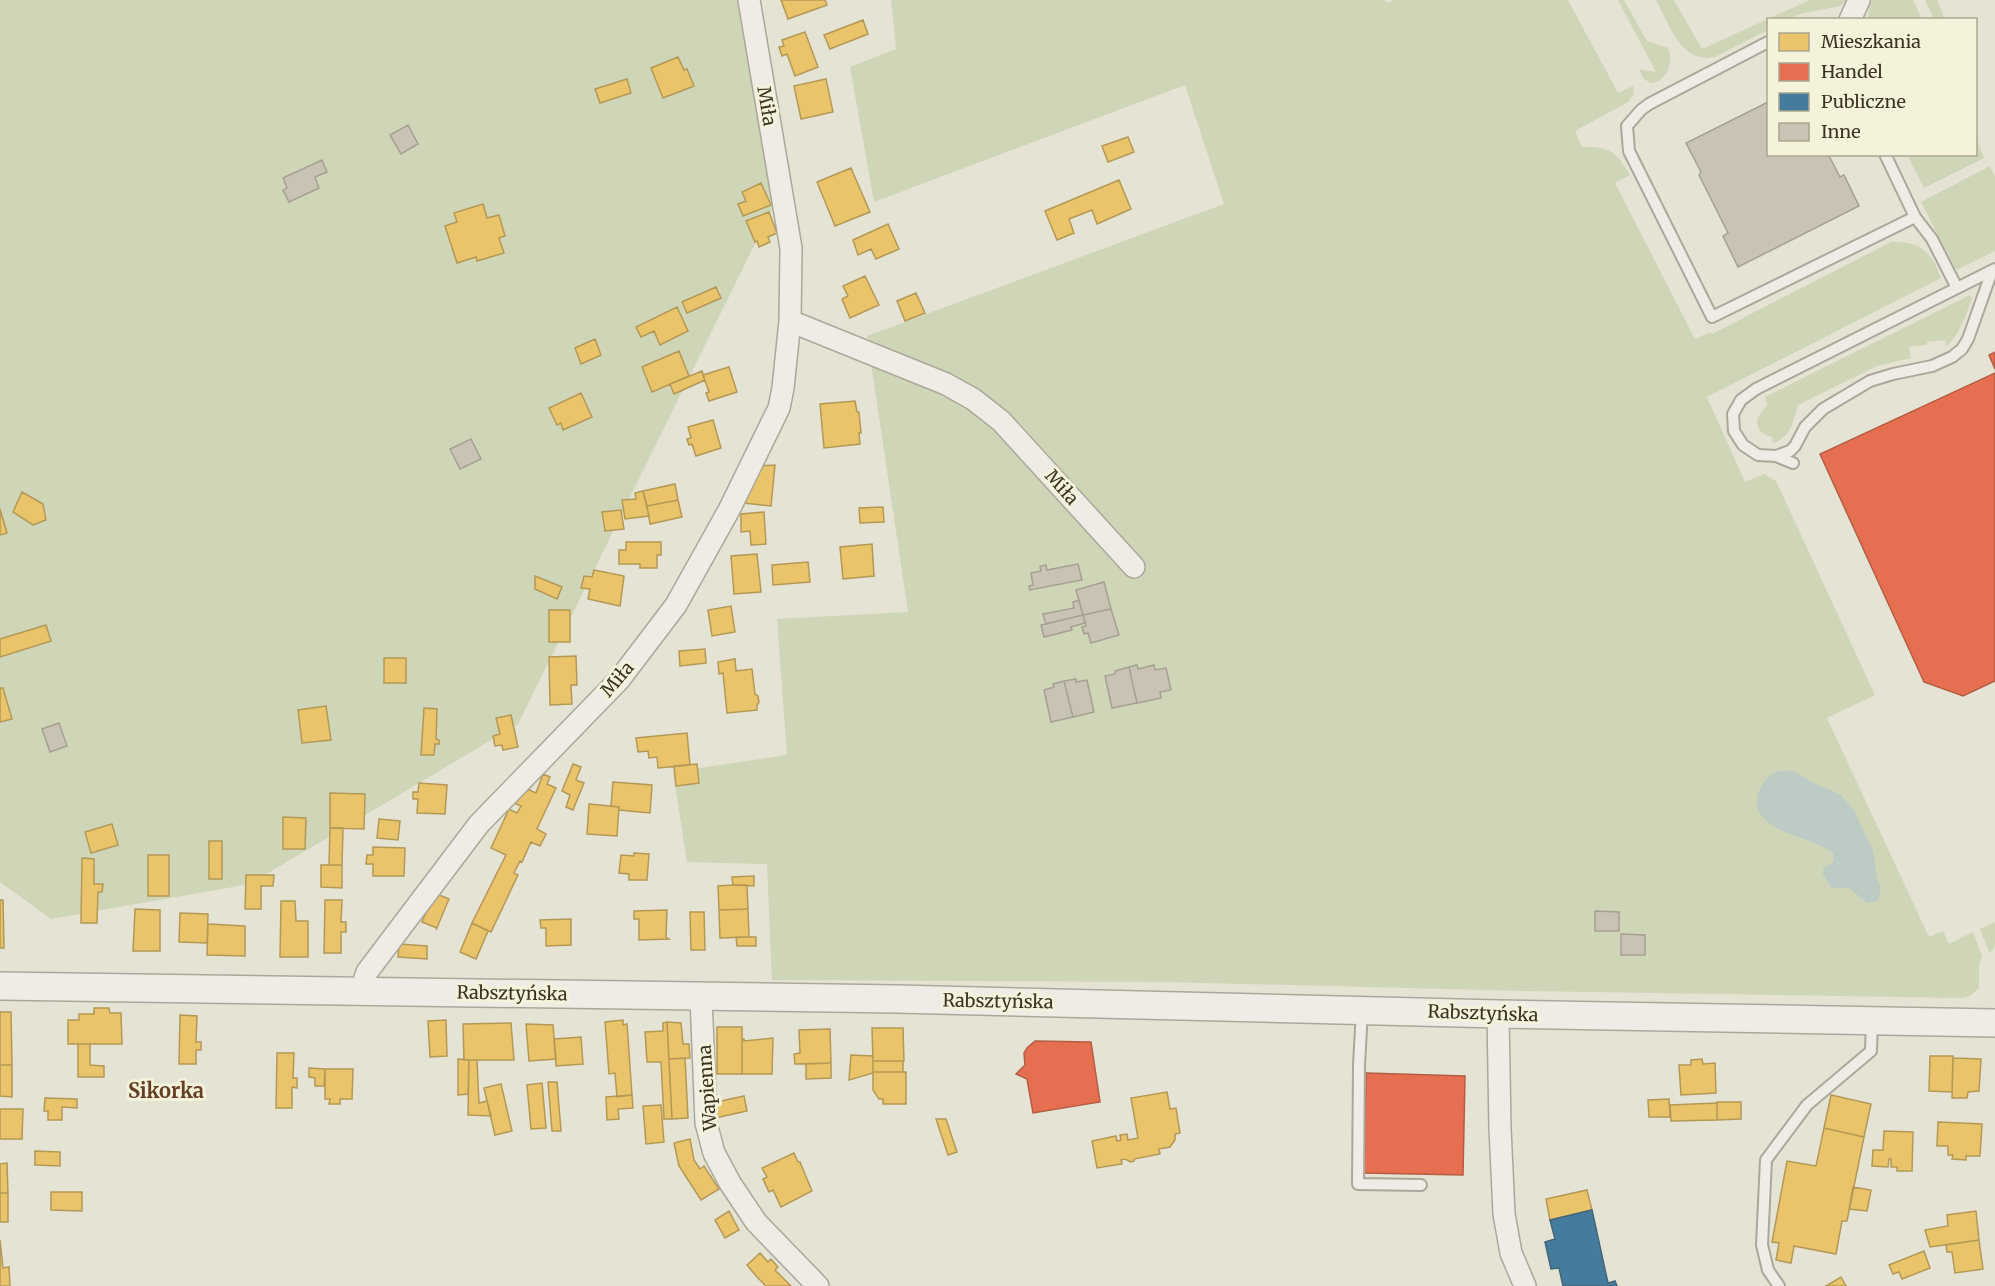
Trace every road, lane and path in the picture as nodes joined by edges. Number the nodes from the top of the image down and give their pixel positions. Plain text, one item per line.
1 (749, 0) edge
2 (1859, 0) edge
3 (1851, 18) edge
4 (1767, 43) edge
5 (1886, 156) edge
6 (1915, 217) junction
7 (1993, 270) edge
8 (1957, 288) junction
9 (790, 321) junction
10 (1776, 456) junction
11 (1793, 463) dead end
12 (1134, 567) dead end
13 (0, 986) edge
14 (361, 990) junction
15 (701, 996) junction
16 (1362, 1010) junction
17 (1498, 1014) junction
18 (1872, 1020) junction
19 (1995, 1023) edge
20 (1421, 1185) dead end
21 (818, 1286) edge
22 (1525, 1286) edge
23 (1779, 1286) edge

1 - 9 street, Miła
2 - 3 street
4 - 6 lane
5 - 6 lane
6 - 8 lane
7 - 8 lane
7 - 10 lane
8 - 10 lane
9 - 12 street, Miła
9 - 14 street, Miła
10 - 11 lane
13 - 14 street, Rabsztyńska
14 - 15 street, Rabsztyńska
15 - 16 street, Rabsztyńska
15 - 21 street, Wapienna
16 - 17 street, Rabsztyńska
16 - 20 lane
17 - 18 street, Rabsztyńska
17 - 22 street
18 - 19 street, Rabsztyńska
18 - 23 lane

